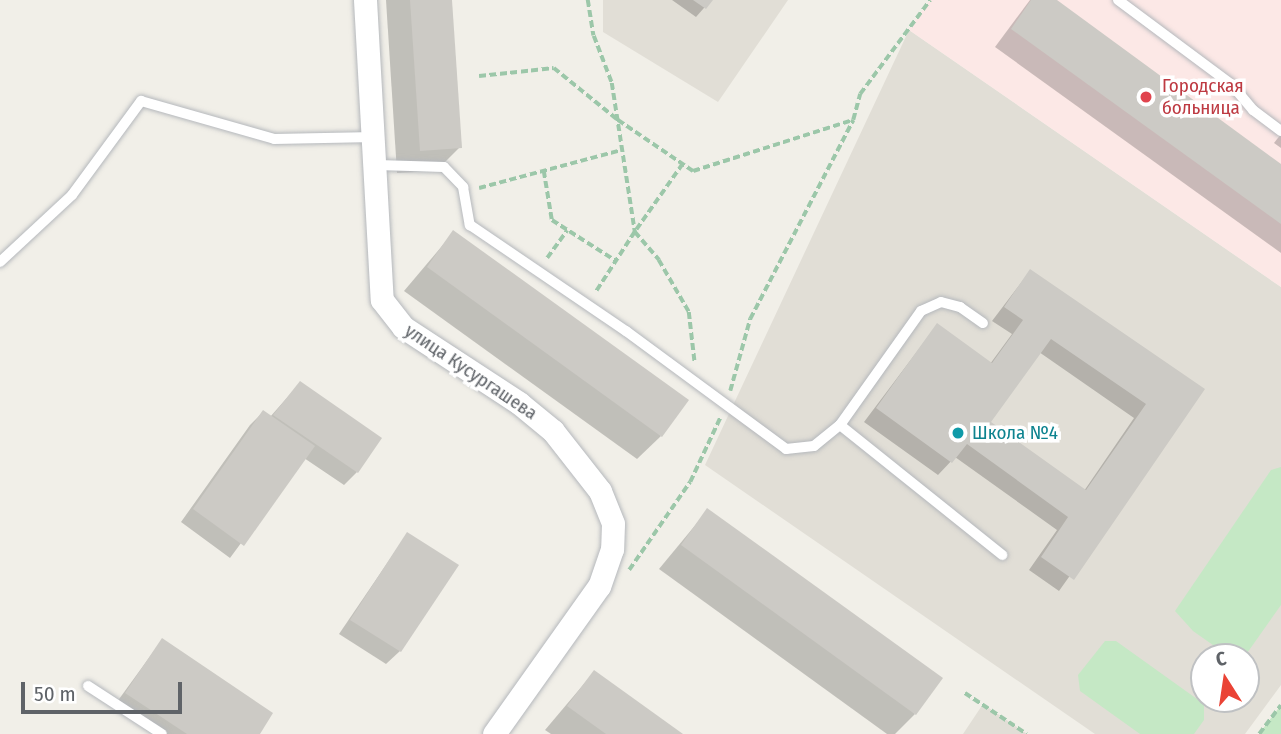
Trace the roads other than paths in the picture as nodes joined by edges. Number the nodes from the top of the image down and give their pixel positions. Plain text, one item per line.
1 (365, 0) edge
2 (1118, 0) edge
3 (1281, 131) edge
4 (375, 137) junction
5 (377, 165) junction
6 (0, 262) edge
7 (983, 323) dead end
8 (840, 425) junction
9 (1002, 555) dead end
10 (88, 686) dead end
11 (162, 734) edge
12 (494, 734) edge

1 - 4 street, улица Кусургашева
2 - 3 lane
4 - 5 street, улица Кусургашева
4 - 6 lane
5 - 8 lane
5 - 12 street, улица Кусургашева
7 - 8 lane
8 - 9 lane
10 - 11 lane

